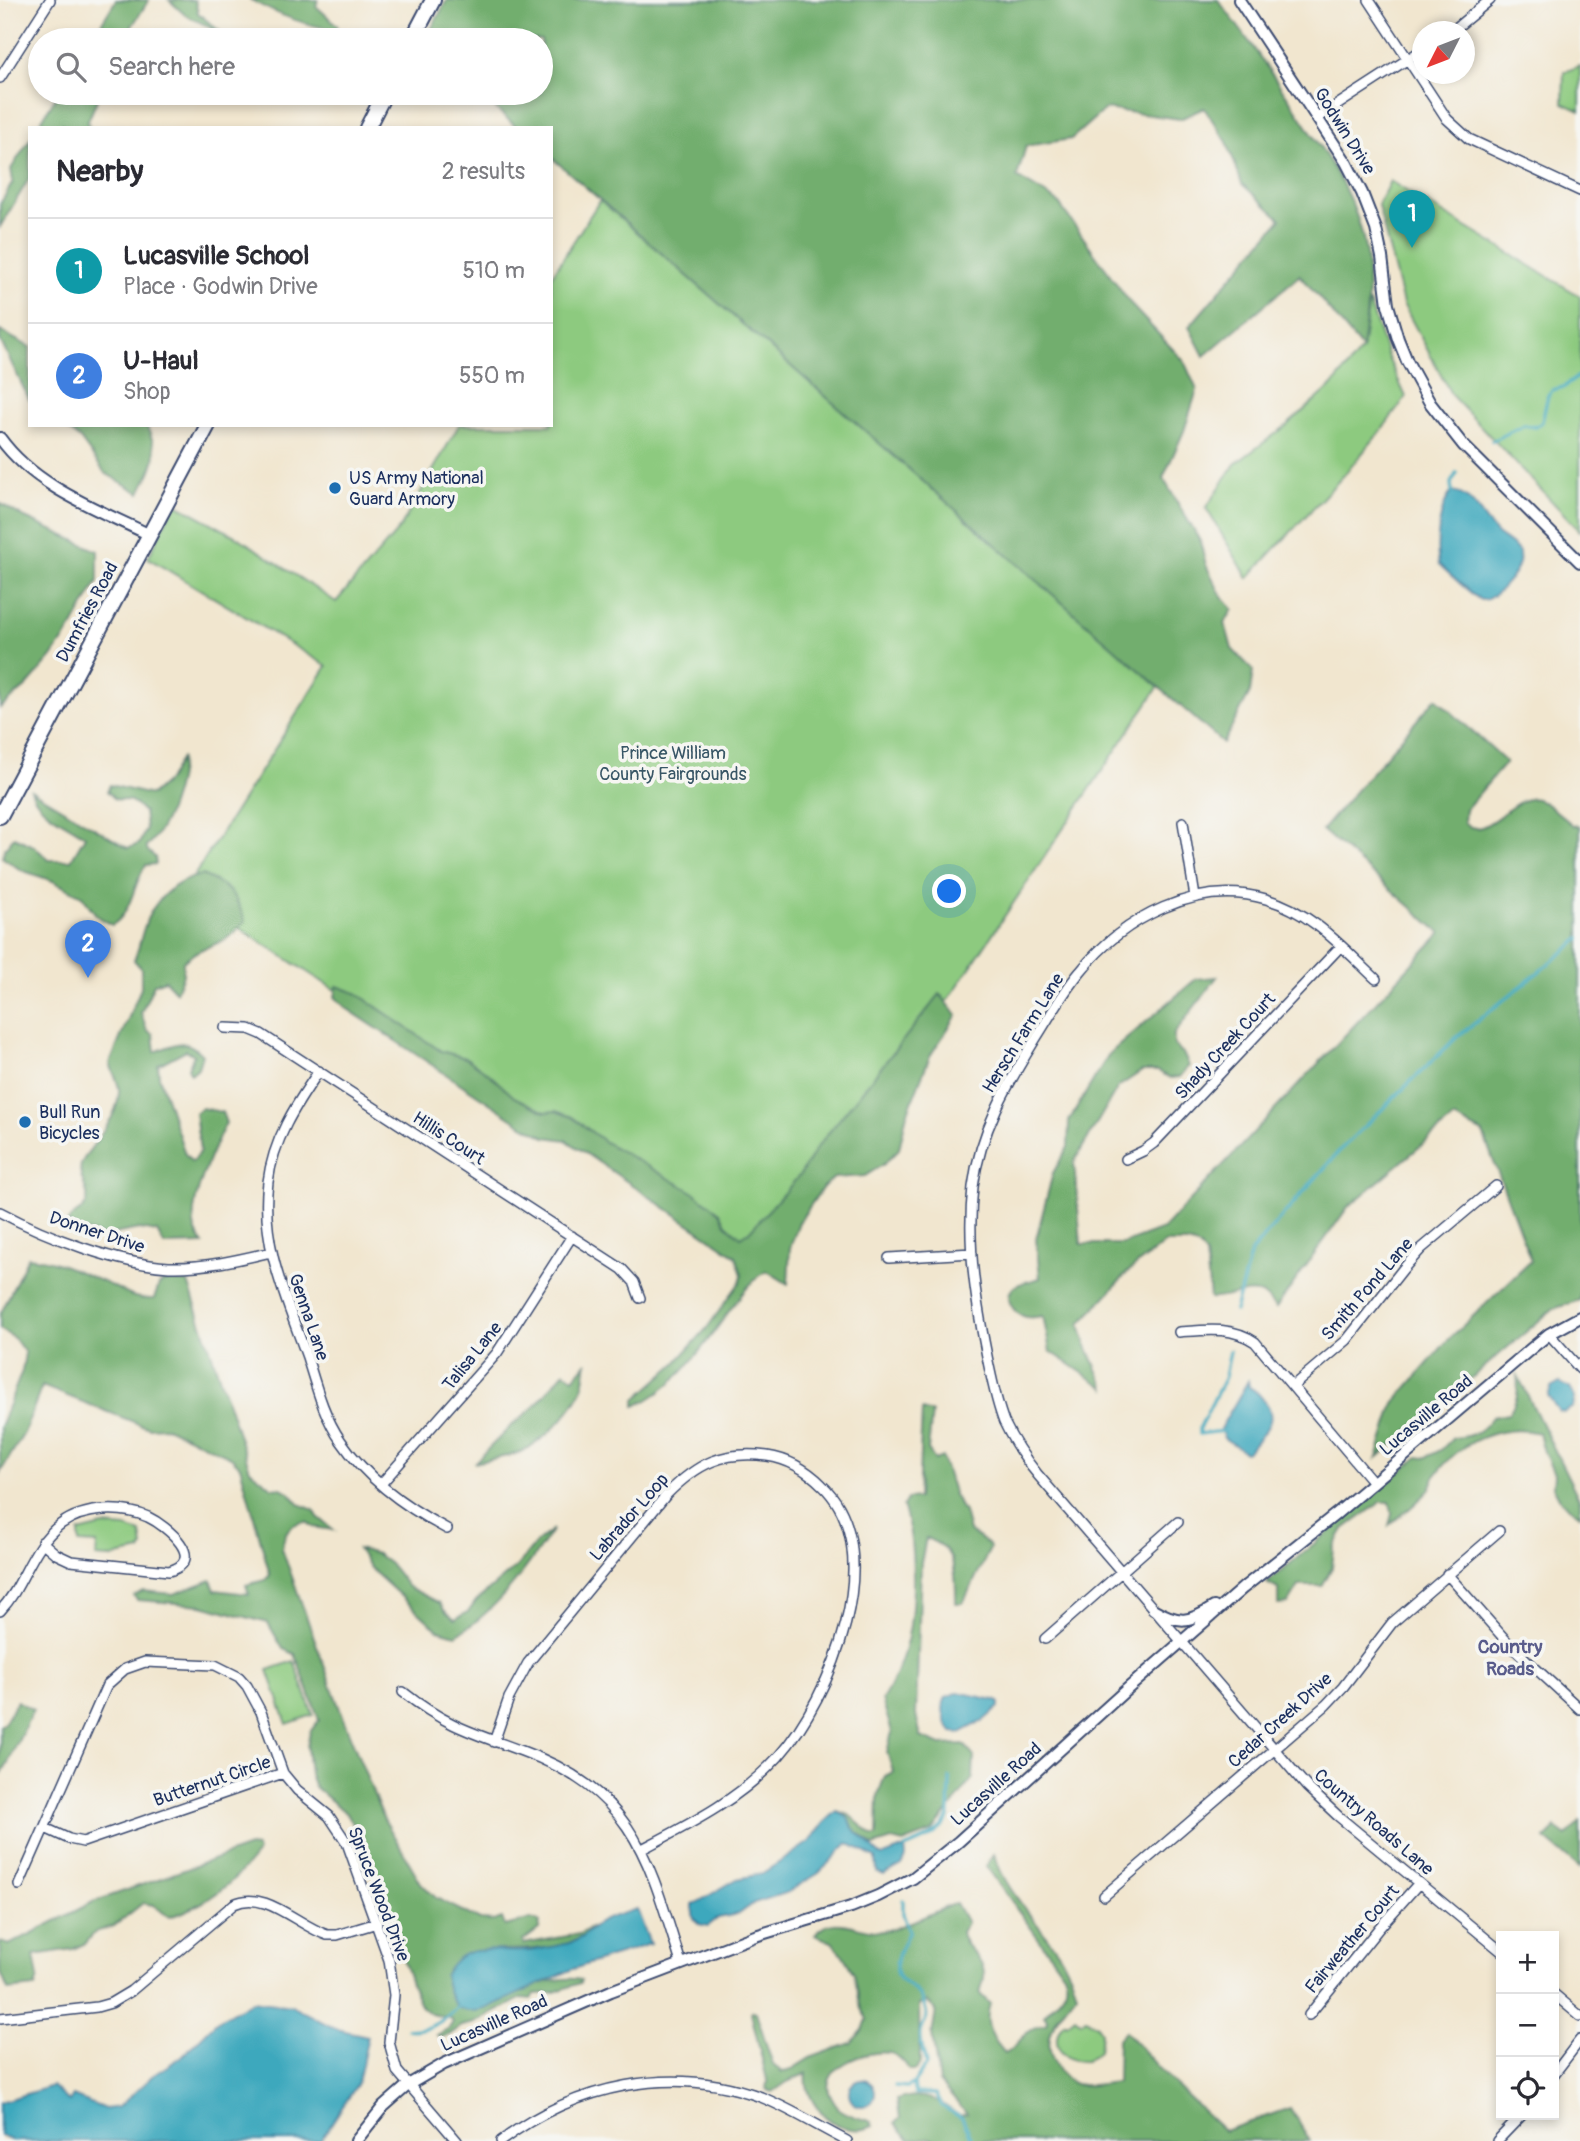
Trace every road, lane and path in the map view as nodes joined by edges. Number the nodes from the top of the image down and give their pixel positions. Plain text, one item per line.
1 (50, 0) edge
2 (433, 0) edge
3 (1239, 0) edge
4 (1369, 0) edge
5 (1490, 0) edge
6 (1464, 21) edge
7 (32, 28) edge
8 (418, 28) edge
9 (28, 34) edge
10 (1412, 58) edge
11 (1409, 60) junction
12 (0, 78) edge
13 (378, 105) edge
14 (1317, 118) junction
15 (367, 126) edge
16 (1580, 191) edge
17 (207, 427) edge
18 (0, 438) edge
19 (149, 535) junction
20 (1580, 562) edge
21 (0, 816) edge
22 (1183, 822) dead end
23 (1195, 897) junction
24 (1340, 946) junction
25 (1376, 979) dead end
26 (225, 1028) dead end
27 (318, 1071) junction
28 (1126, 1159) dead end
29 (1496, 1186) dead end
30 (0, 1212) edge
31 (572, 1236) junction
32 (271, 1252) junction
33 (972, 1253) junction
34 (889, 1258) dead end
35 (640, 1298) dead end
36 (1580, 1317) edge
37 (1179, 1332) dead end
38 (1549, 1334) junction
39 (1580, 1369) edge
40 (1294, 1385) junction
41 (1373, 1482) junction
42 (381, 1484) junction
43 (1178, 1522) dead end
44 (447, 1529) dead end
45 (1499, 1531) dead end
46 (42, 1542) junction
47 (1121, 1572) junction
48 (1447, 1574) junction
49 (1243, 1588) junction
50 (1153, 1609) junction
51 (0, 1611) edge
52 (1045, 1639) dead end
53 (1181, 1642) junction
54 (403, 1692) dead end
55 (1580, 1709) edge
56 (494, 1742) junction
57 (1273, 1749) junction
58 (283, 1773) junction
59 (45, 1829) junction
60 (642, 1849) junction
61 (1419, 1883) junction
62 (19, 1885) dead end
63 (1104, 1896) dead end
64 (377, 1923) junction
65 (1496, 1947) edge
66 (681, 1963) junction
67 (1559, 1998) edge
68 (1309, 2015) dead end
69 (1580, 2016) edge
70 (0, 2018) edge
71 (1580, 2040) edge
72 (1559, 2067) edge
73 (408, 2085) junction
74 (1517, 2120) edge
75 (356, 2141) edge
76 (457, 2141) edge
77 (501, 2141) edge
78 (847, 2141) edge
79 (1497, 2141) edge

1 - 7 street
2 - 8 main road
3 - 14 street, Godwin Drive
4 - 11 street
5 - 6 street
9 - 12 street
10 - 11 street
11 - 14 street
11 - 16 street
13 - 15 main road
14 - 20 street, Godwin Drive
17 - 19 main road, Dumfries Road
18 - 19 street
19 - 21 main road, Dumfries Road
22 - 23 street
23 - 24 street, Hersch Farm Lane
23 - 33 street, Hersch Farm Lane
24 - 25 street, Hersch Farm Lane
24 - 28 street, Shady Creek Court
26 - 27 street, Hillis Court
27 - 31 street, Hillis Court
27 - 32 street, Genna Lane
29 - 40 street, Smith Pond Lane
30 - 32 street, Donner Drive
31 - 35 street, Hillis Court
31 - 42 street, Talisa Lane
32 - 42 street, Genna Lane
33 - 34 street
33 - 47 street, Hersch Farm Lane
36 - 38 street, Lucasville Road
37 - 40 street
38 - 39 street
38 - 41 street, Lucasville Road
40 - 41 street
41 - 49 street, Lucasville Road
42 - 44 street, Genna Lane
43 - 47 street
45 - 48 street, Cedar Creek Drive
46 - 46 street
46 - 51 street
47 - 50 street, Hersch Farm Lane
47 - 52 street
48 - 55 street
48 - 57 street, Cedar Creek Drive
49 - 50 street
49 - 53 street, Lucasville Road
50 - 53 street, Hersch Farm Lane
53 - 57 street, Country Roads Lane
53 - 66 street, Lucasville Road
54 - 56 street
56 - 60 street
56 - 60 street, Labrador Loop
57 - 61 street, Country Roads Lane
57 - 63 street, Cedar Creek Drive
58 - 59 street, Butternut Circle
58 - 59 street, Butternut Circle
58 - 64 street, Spruce Wood Drive
59 - 62 street, Butternut Circle
60 - 66 street
61 - 65 street, Country Roads Lane
61 - 68 street, Fairweather Court
64 - 70 street
64 - 73 street, Spruce Wood Drive
66 - 73 street, Lucasville Road
67 - 69 street
71 - 72 street
73 - 75 street, Lucasville Road
73 - 76 street, Spruce Wood Drive
74 - 79 street
77 - 78 street

